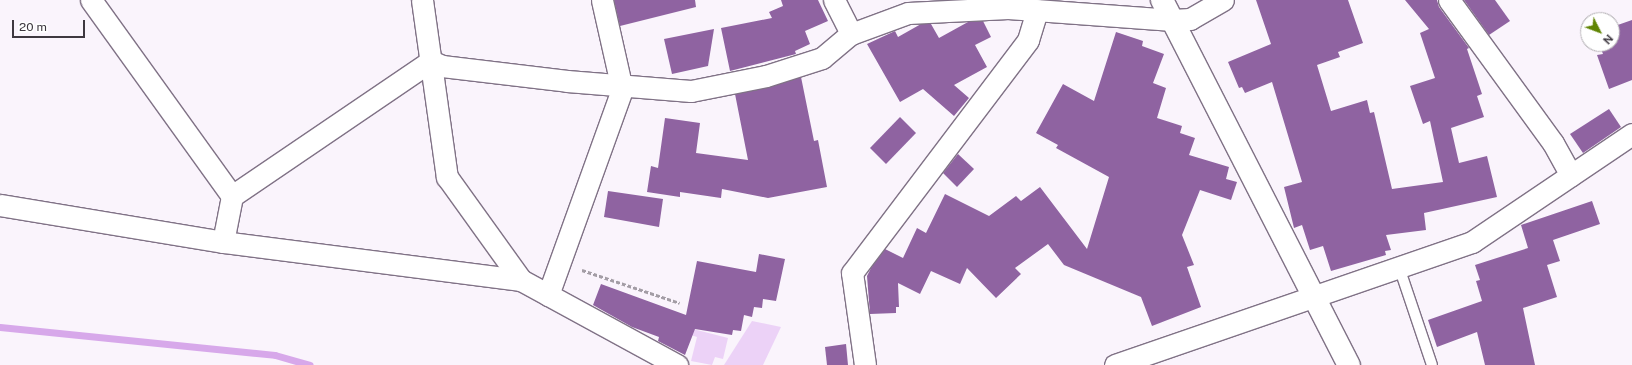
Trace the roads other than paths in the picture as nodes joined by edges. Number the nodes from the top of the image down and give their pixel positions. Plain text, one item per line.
1 (91, 0) edge
2 (422, 0) edge
3 (602, 0) edge
4 (834, 0) edge
5 (1162, 0) edge
6 (1223, 0) edge
7 (1449, 0) edge
8 (1037, 10) junction
9 (1173, 20) junction
10 (851, 34) junction
11 (431, 61) junction
12 (622, 87) junction
13 (1632, 134) edge
14 (1571, 175) junction
15 (232, 196) junction
16 (0, 205) edge
17 (224, 242) junction
18 (1399, 267) junction
19 (521, 280) junction
20 (548, 295) junction
21 (1314, 296) junction
22 (677, 365) edge
23 (865, 365) edge
24 (1115, 365) edge
25 (1349, 365) edge
26 (1432, 365) edge

1 - 15 street
2 - 11 street
3 - 12 street
4 - 10 street
5 - 9 street
6 - 9 street
7 - 14 street
8 - 9 street
8 - 10 street
8 - 23 street
9 - 21 street
10 - 12 street
11 - 12 street
11 - 15 street
11 - 19 street
12 - 20 street
13 - 14 street
14 - 18 street
15 - 17 street
16 - 17 street
17 - 19 street
18 - 21 street
18 - 26 lane
19 - 20 street
20 - 22 street
21 - 24 street
21 - 25 street

